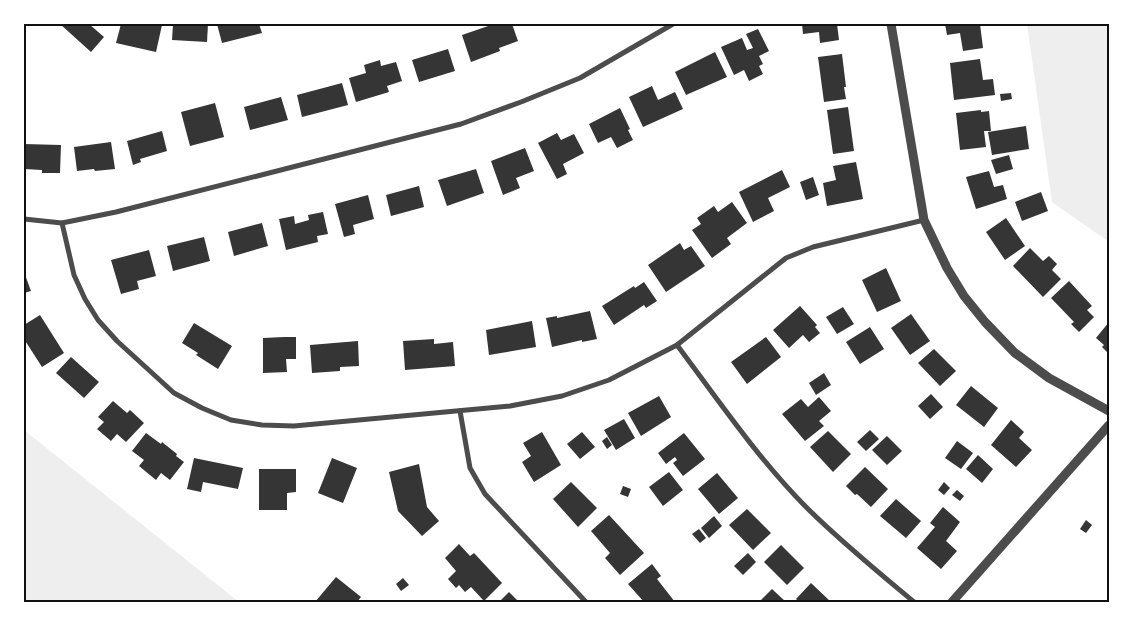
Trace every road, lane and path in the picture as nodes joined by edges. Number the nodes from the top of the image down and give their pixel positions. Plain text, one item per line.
1 (673, 24) edge
2 (891, 24) edge
3 (24, 219) edge
4 (924, 220) junction
5 (62, 223) junction
6 (677, 345) junction
7 (460, 411) junction
8 (1109, 411) edge
9 (1109, 425) edge
10 (586, 602) edge
11 (914, 602) edge
12 (952, 602) edge

1 - 5 street
2 - 4 street
3 - 5 street
4 - 6 street
4 - 8 street
5 - 7 street
6 - 7 street
6 - 11 street
7 - 10 street
9 - 12 street

